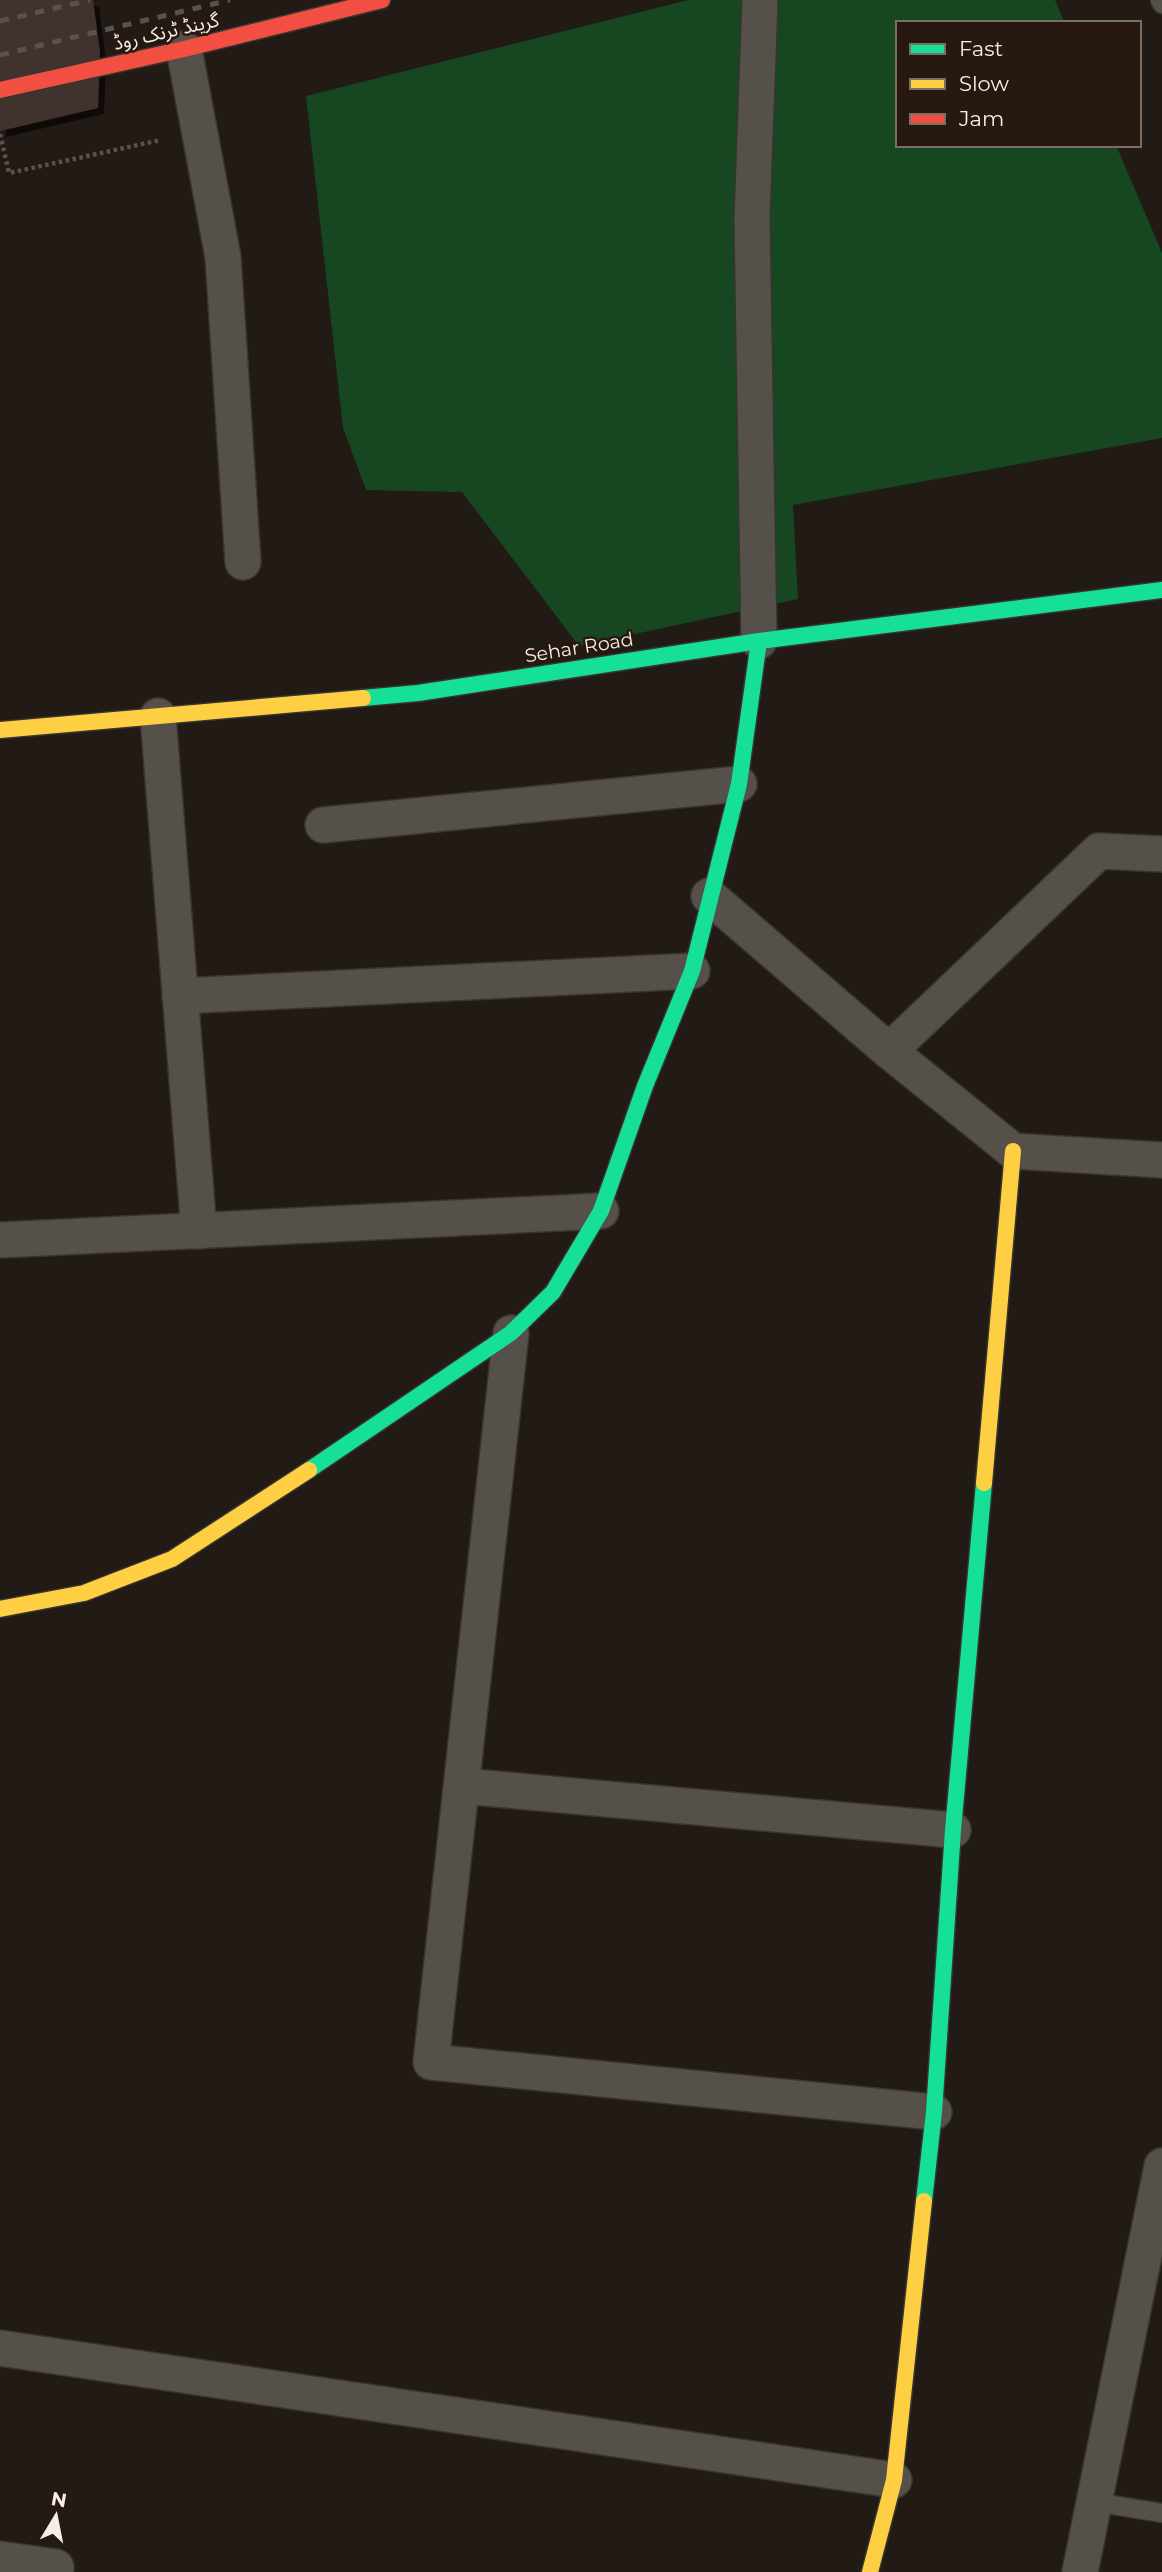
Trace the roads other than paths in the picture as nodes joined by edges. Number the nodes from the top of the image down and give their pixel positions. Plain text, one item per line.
1 (382, 0) edge
2 (760, 0) edge
3 (184, 49) junction
4 (0, 90) edge
5 (243, 562) dead end
6 (1162, 590) edge
7 (759, 641) junction
8 (158, 716) junction
9 (0, 730) edge
10 (739, 783) junction
11 (323, 825) dead end
12 (1162, 854) edge
13 (709, 896) junction
14 (692, 971) junction
15 (180, 996) junction
16 (889, 1051) junction
17 (1013, 1151) junction
18 (1162, 1160) edge
19 (601, 1211) junction
20 (199, 1231) junction
21 (0, 1240) edge
22 (511, 1333) junction
23 (0, 1609) edge
24 (463, 1786) junction
25 (953, 1830) junction
26 (934, 2112) junction
27 (1162, 2166) edge
28 (0, 2348) edge
29 (894, 2480) junction
30 (1094, 2502) junction
31 (1162, 2513) edge
32 (0, 2559) edge
33 (56, 2567) dead end
34 (870, 2572) edge
35 (1080, 2572) edge

1 - 3 street, گرینڈ ٹرنک روڈ
2 - 7 street
3 - 4 street, گرینڈ ٹرنک روڈ
3 - 5 street
6 - 7 street, Sehar Road
7 - 8 street, Sehar Road
7 - 10 street
8 - 9 street, Sehar Road
8 - 15 street
10 - 11 street
10 - 13 street
12 - 16 street
13 - 14 street
13 - 16 street
14 - 15 street
14 - 19 street
15 - 20 street
16 - 17 street
17 - 18 street
17 - 25 street
19 - 20 street
19 - 22 street
20 - 21 street
22 - 23 street
22 - 24 street
24 - 25 street
24 - 26 street
25 - 26 street
26 - 29 street
27 - 30 street
28 - 29 street
29 - 34 street
30 - 31 lane
30 - 35 street
32 - 33 street

